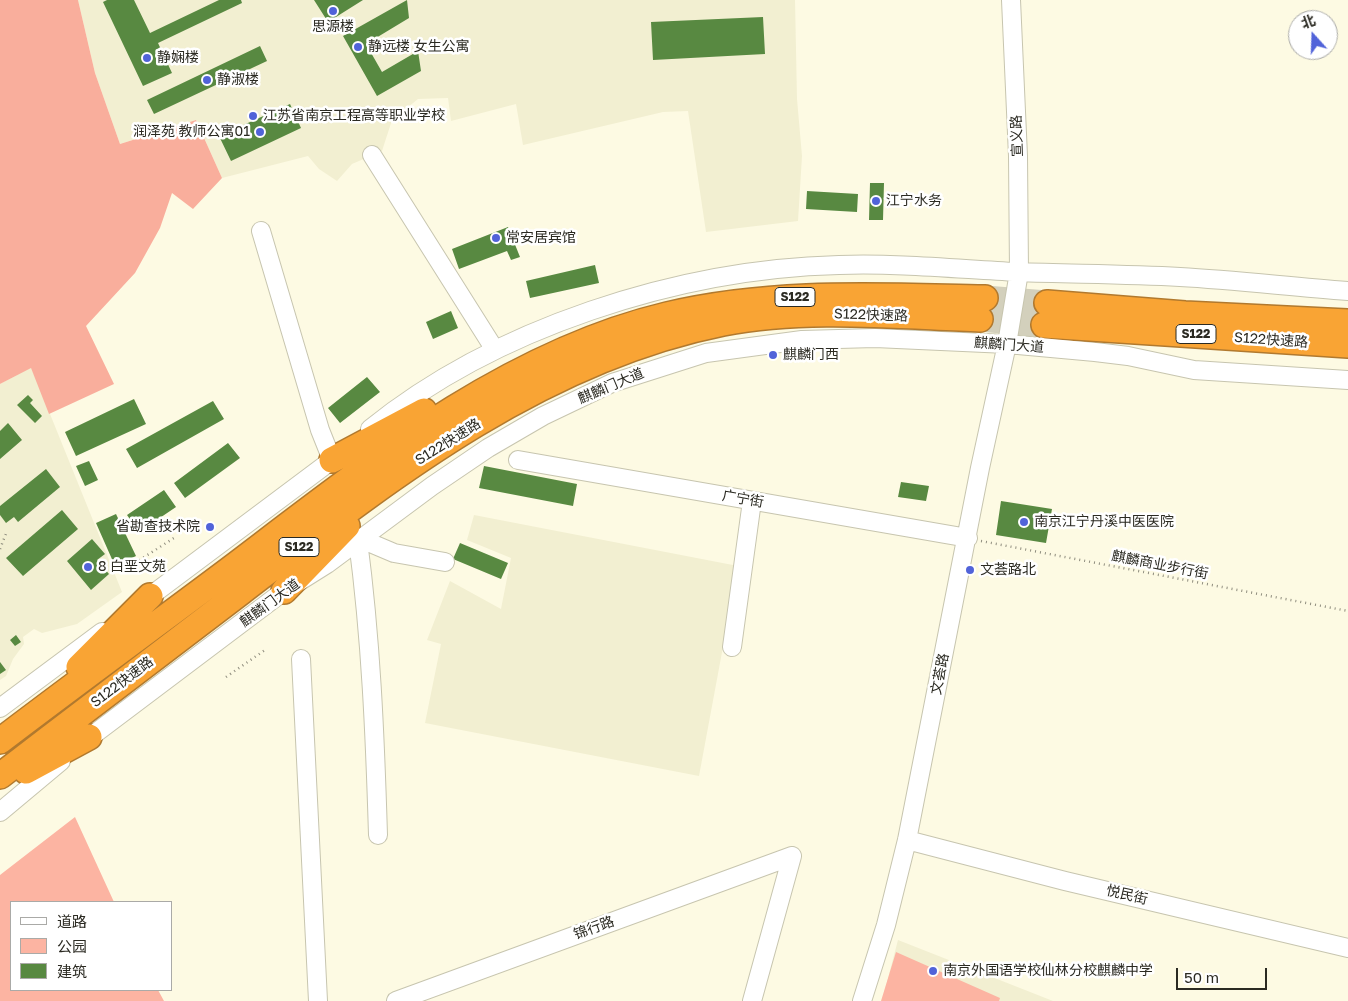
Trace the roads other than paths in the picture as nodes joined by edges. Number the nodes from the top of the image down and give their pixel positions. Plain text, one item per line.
1 (1011, 0) edge
2 (372, 155) dead end
3 (261, 231) dead end
4 (1019, 272) junction
5 (1348, 291) edge
6 (1348, 305) edge
7 (1185, 314) junction
8 (1348, 322) edge
9 (1167, 332) junction
10 (1007, 344) junction
11 (1348, 345) edge
12 (495, 350) junction
13 (1348, 362) edge
14 (520, 370) junction
15 (1348, 380) edge
16 (332, 460) junction
17 (518, 460) dead end
18 (401, 472) junction
19 (752, 501) junction
20 (968, 538) junction
21 (359, 540) junction
22 (445, 562) dead end
23 (284, 590) junction
24 (150, 596) junction
25 (732, 647) dead end
26 (301, 659) dead end
27 (0, 708) edge
28 (25, 722) junction
29 (89, 737) junction
30 (0, 741) edge
31 (0, 776) edge
32 (0, 786) edge
33 (0, 812) edge
34 (378, 835) dead end
35 (907, 840) junction
36 (1348, 948) edge
37 (318, 1001) edge
38 (396, 1001) edge
39 (752, 1001) edge
40 (862, 1001) edge

1 - 4 street, 宣义路
2 - 12 street
3 - 16 street
4 - 5 street
4 - 10 street, 宣义路
4 - 12 street
6 - 7 highway
7 - 8 highway, S122快速路 / S122
7 - 9 highway, S122快速路 / S122
9 - 11 highway, S122快速路 / S122
9 - 13 highway
10 - 15 street, 麒麟门大道
10 - 20 street, 文荟路
10 - 21 street, 麒麟门大道
12 - 16 street
14 - 16 highway
14 - 18 highway, S122快速路 / S122
14 - 28 highway, S122快速路 / S122
16 - 24 street
17 - 19 street, 广宁街
18 - 23 highway
18 - 31 highway, S122快速路 / S122
19 - 20 street, 广宁街
19 - 25 street
20 - 35 street, 文荟路
21 - 22 street
21 - 23 street, 麒麟门大道
21 - 34 street
23 - 29 street, 麒麟门大道
24 - 27 street
24 - 28 highway
26 - 37 street
28 - 30 highway, S122快速路 / S122
29 - 32 highway
29 - 33 street, 麒麟门大道
35 - 36 street, 悦民街
35 - 40 street, 文荟路
38 - 39 street, 锦行路

